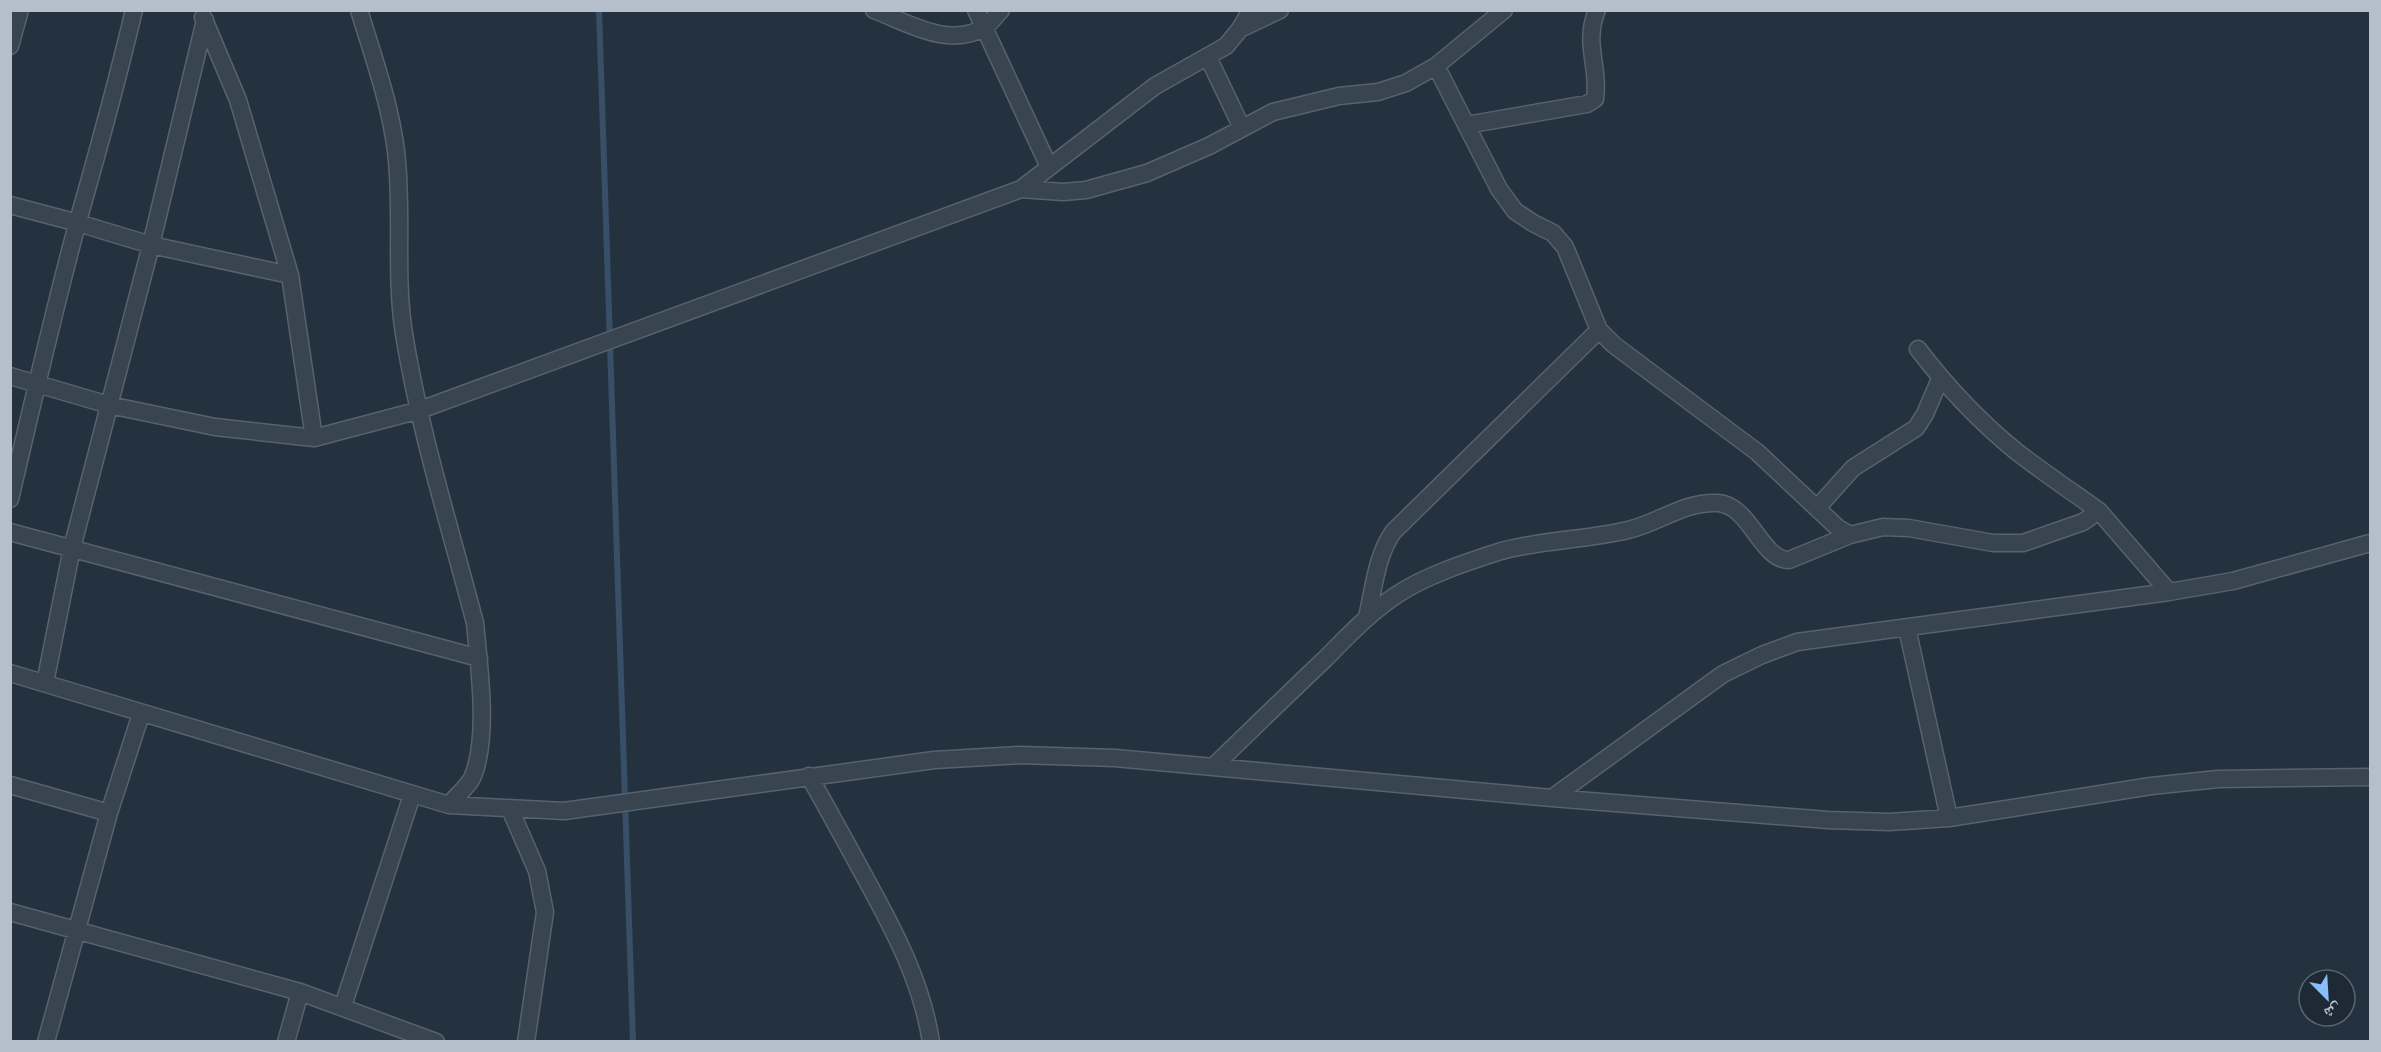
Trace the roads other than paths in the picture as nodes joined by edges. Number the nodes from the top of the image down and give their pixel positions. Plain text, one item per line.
1 (20, 10) edge
2 (134, 10) edge
3 (359, 10) edge
4 (874, 10) edge
5 (976, 10) edge
6 (1001, 10) edge
7 (1251, 10) edge
8 (1280, 10) edge
9 (1504, 10) edge
10 (1597, 10) edge
11 (203, 15) edge
12 (984, 27) junction
13 (1240, 29) junction
14 (10, 46) edge
15 (1208, 57) junction
16 (1436, 66) junction
17 (1466, 125) junction
18 (1242, 128) junction
19 (1049, 167) junction
20 (1021, 189) junction
21 (10, 205) edge
22 (78, 222) junction
23 (151, 245) junction
24 (290, 275) junction
25 (1599, 330) junction
26 (1918, 349) dead end
27 (10, 376) edge
28 (1940, 378) junction
29 (37, 383) junction
30 (109, 405) junction
31 (420, 410) junction
32 (314, 438) junction
33 (10, 499) edge
34 (1817, 508) junction
35 (2098, 511) junction
36 (10, 532) edge
37 (1850, 535) junction
38 (2370, 543) edge
39 (72, 548) junction
40 (2169, 592) junction
41 (1367, 618) junction
42 (1907, 628) junction
43 (479, 658) junction
44 (10, 673) edge
45 (45, 683) junction
46 (141, 714) junction
47 (1213, 767) junction
48 (809, 776) junction
49 (2370, 777) edge
50 (10, 785) edge
51 (412, 795) junction
52 (1552, 798) junction
53 (449, 805) junction
54 (510, 809) junction
55 (109, 813) junction
56 (1949, 818) junction
57 (10, 912) edge
58 (77, 932) junction
59 (300, 992) junction
60 (343, 1006) junction
61 (394, 1034) edge
62 (46, 1041) edge
63 (286, 1041) edge
64 (436, 1041) edge
65 (525, 1041) edge
66 (931, 1041) edge

1 - 14 street
2 - 22 street
3 - 31 street
4 - 12 street
5 - 12 street
6 - 12 street
7 - 13 street
8 - 13 street
9 - 16 street
10 - 17 street
11 - 23 street
11 - 24 street
12 - 19 street
13 - 15 street
15 - 18 street
15 - 19 street
16 - 17 street
16 - 18 street
17 - 25 street
18 - 20 street
19 - 20 street
20 - 31 street
21 - 22 street
22 - 23 street
22 - 29 street
23 - 24 street
23 - 30 street
24 - 32 street
25 - 34 street
25 - 41 street
26 - 28 street
27 - 29 street
28 - 34 street
28 - 35 street
29 - 30 street
29 - 33 street
30 - 32 street
30 - 39 street
31 - 32 street
31 - 43 street
34 - 37 street
35 - 37 street
35 - 40 street
36 - 39 street
37 - 41 street
38 - 40 street
39 - 43 street
39 - 45 street
40 - 42 street
41 - 47 street
42 - 52 street
42 - 56 street
43 - 53 street
44 - 45 street
45 - 46 street
46 - 51 street
46 - 55 street
47 - 48 street
47 - 52 street
48 - 54 street
48 - 66 street
49 - 56 street
50 - 55 street
51 - 53 street
51 - 60 street
52 - 56 street
53 - 54 street
54 - 65 street
55 - 58 street
57 - 58 street
58 - 59 street
58 - 62 street
59 - 60 street
59 - 63 street
60 - 61 street
61 - 64 street

